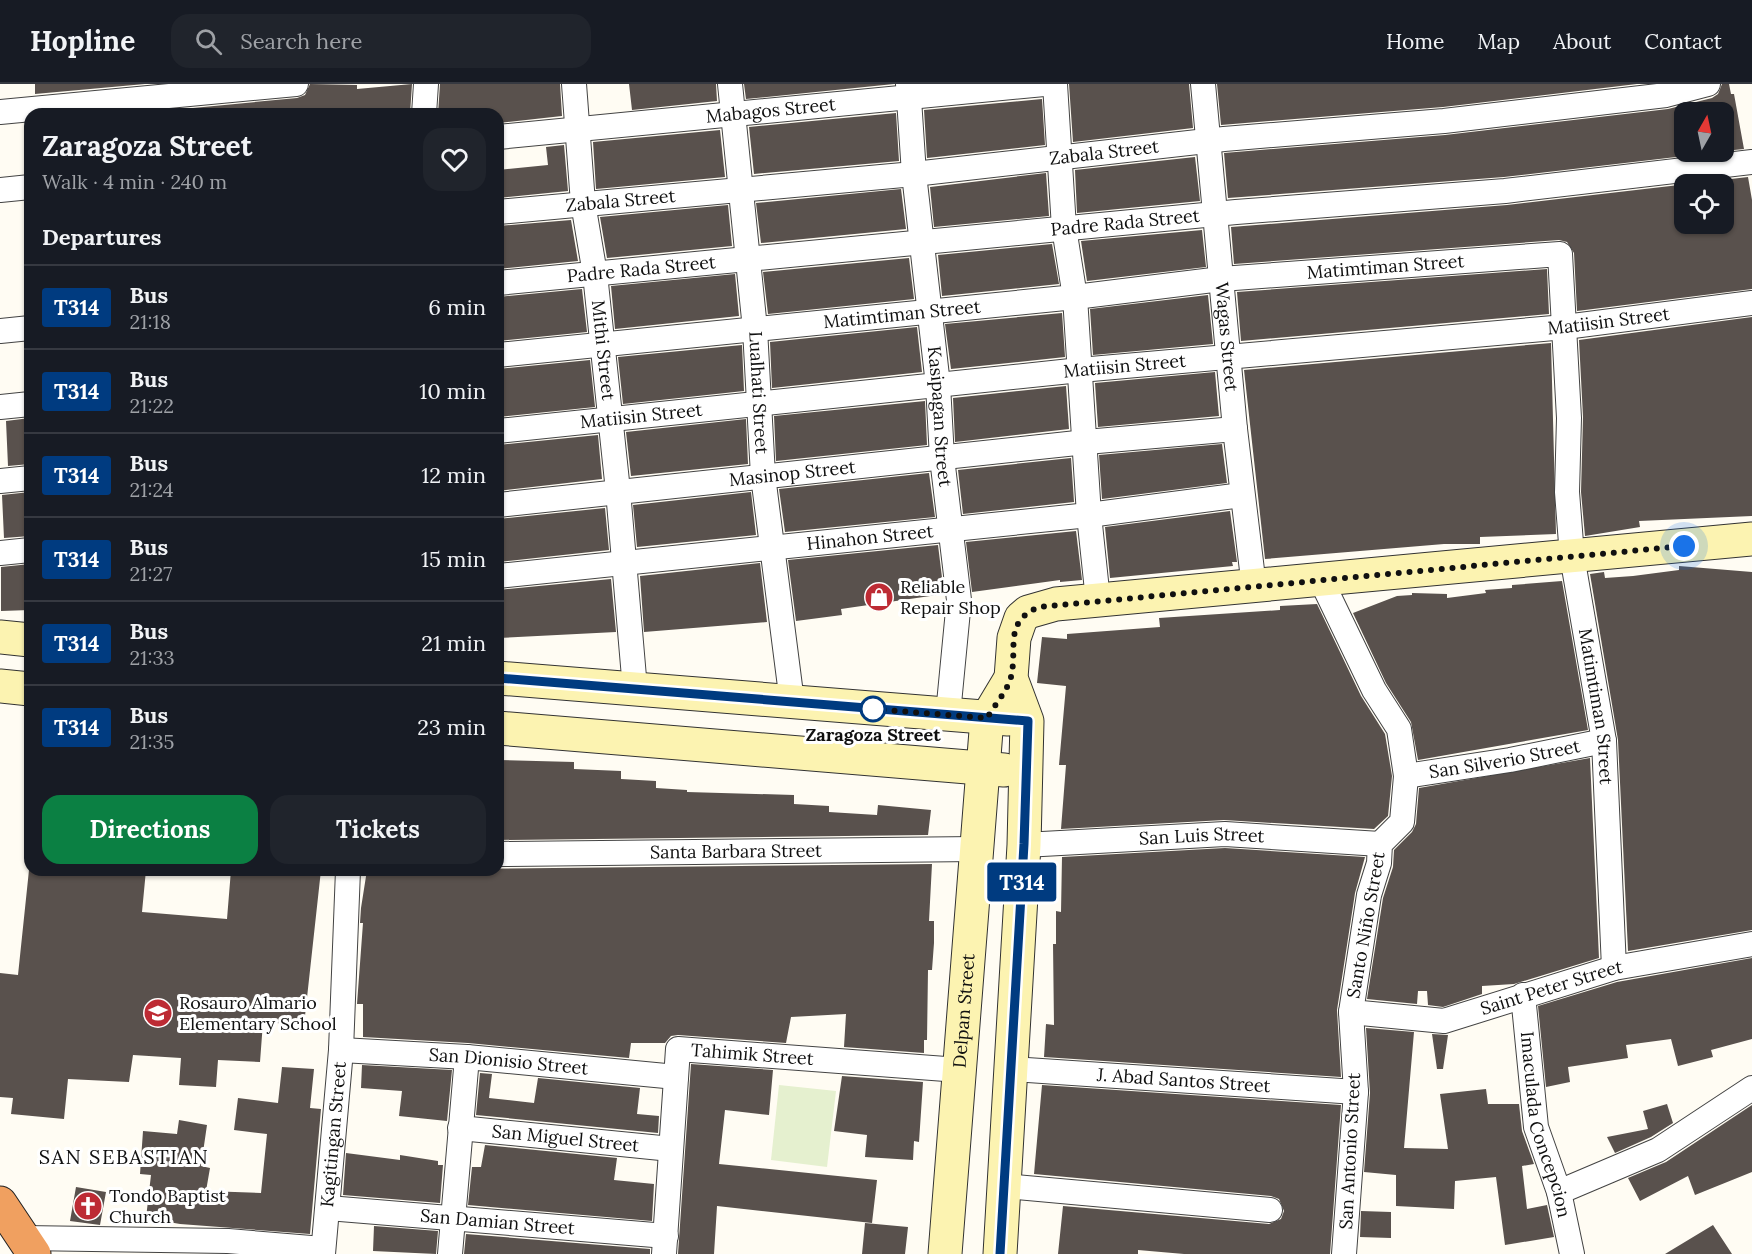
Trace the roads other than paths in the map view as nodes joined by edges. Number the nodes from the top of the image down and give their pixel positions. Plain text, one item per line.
1 (296, 84) edge
2 (426, 84) edge
3 (574, 84) edge
4 (730, 84) edge
5 (1044, 84) edge
6 (1055, 84) edge
7 (1203, 84) edge
8 (1708, 84) edge
9 (908, 91) edge
10 (202, 97) edge
11 (54, 108) edge
12 (424, 108) edge
13 (24, 110) edge
14 (0, 112) edge
15 (733, 114) junction
16 (577, 128) junction
17 (504, 136) edge
18 (1209, 141) junction
19 (1060, 156) junction
20 (1752, 162) edge
21 (914, 174) junction
22 (24, 188) edge
23 (0, 190) edge
24 (741, 190) junction
25 (583, 203) junction
26 (504, 211) edge
27 (1215, 214) junction
28 (1064, 228) junction
29 (922, 243) junction
30 (747, 260) junction
31 (595, 274) junction
32 (1221, 279) junction
33 (504, 282) edge
34 (1075, 297) junction
35 (1752, 303) edge
36 (929, 310) junction
37 (1564, 327) junction
38 (24, 329) edge
39 (755, 329) junction
40 (0, 331) edge
41 (600, 345) junction
42 (504, 354) edge
43 (1228, 356) junction
44 (1080, 370) junction
45 (938, 385) junction
46 (758, 403) junction
47 (24, 405) edge
48 (0, 407) edge
49 (609, 421) junction
50 (1235, 429) junction
51 (504, 430) edge
52 (1086, 442) junction
53 (942, 458) junction
54 (763, 476) junction
55 (24, 479) edge
56 (0, 481) edge
57 (618, 491) junction
58 (1242, 495) junction
59 (504, 505) edge
60 (1089, 515) junction
61 (951, 529) junction
62 (1752, 539) edge
63 (774, 548) junction
64 (24, 551) edge
65 (0, 553) edge
66 (1572, 556) junction
67 (623, 563) junction
68 (504, 575) edge
69 (1322, 580) junction
70 (1254, 587) junction
71 (1098, 600) junction
72 (0, 637) edge
73 (24, 639) edge
74 (504, 678) edge
75 (1011, 678) junction
76 (0, 686) edge
77 (24, 688) edge
78 (634, 689) junction
79 (792, 702) junction
80 (948, 714) junction
81 (987, 718) junction
82 (1028, 721) junction
83 (504, 728) edge
84 (1604, 741) junction
85 (983, 768) junction
86 (1026, 771) junction
87 (1406, 776) junction
88 (1024, 844) junction
89 (1380, 844) junction
90 (976, 849) junction
91 (504, 855) edge
92 (348, 876) edge
93 (1752, 944) edge
94 (1614, 968) junction
95 (1523, 995) junction
96 (1351, 1012) junction
97 (340, 1050) junction
98 (466, 1057) junction
99 (1012, 1069) junction
100 (959, 1070) junction
101 (676, 1077) junction
102 (1752, 1088) edge
103 (1356, 1092) junction
104 (460, 1128) junction
105 (671, 1149) junction
106 (1005, 1186) junction
107 (1559, 1192) junction
108 (0, 1203) edge
109 (328, 1208) junction
110 (1270, 1210) dead end
111 (452, 1217) junction
112 (665, 1245) edge
113 (29, 1246) edge
114 (323, 1251) edge
115 (450, 1254) edge
116 (945, 1254) edge
117 (1000, 1254) edge
118 (1344, 1254) edge
119 (1572, 1254) edge

1 - 10 street
2 - 12 street
3 - 16 street, Mithi Street
4 - 15 street, Lualhati Street
5 - 9 street, Mabagos Street
6 - 19 street
7 - 18 street, Wagas Street
8 - 18 street, Zabala Street
9 - 15 street, Mabagos Street
9 - 21 street, Kasipagan Street
10 - 11 street
13 - 14 street
15 - 16 street, Mabagos Street
15 - 24 street, Lualhati Street
16 - 17 street, Mabagos Street
16 - 25 street, Mithi Street
18 - 19 street, Zabala Street
18 - 27 street, Wagas Street
19 - 21 street, Zabala Street
19 - 28 street
20 - 27 street, Padre Rada Street
21 - 24 street, Zabala Street
21 - 29 street, Kasipagan Street
22 - 23 street
24 - 25 street, Zabala Street
24 - 30 street, Lualhati Street
25 - 26 street, Zabala Street
25 - 31 street, Mithi Street
27 - 28 street, Padre Rada Street
27 - 32 street, Wagas Street
28 - 29 street, Padre Rada Street
28 - 34 street
29 - 30 street, Padre Rada Street
29 - 36 street, Kasipagan Street
30 - 31 street, Padre Rada Street
30 - 39 street, Lualhati Street
31 - 33 street, Padre Rada Street
31 - 41 street, Mithi Street
32 - 34 street, Matimtiman Street
32 - 37 street, Matimtiman Street
32 - 43 street, Wagas Street
34 - 36 street, Matimtiman Street
34 - 44 street
35 - 37 street, Matiisin Street
36 - 39 street, Matimtiman Street
36 - 45 street, Kasipagan Street
37 - 43 street, Matiisin Street
37 - 66 street, Matimtiman Street
38 - 40 street
39 - 41 street, Matimtiman Street
39 - 46 street, Lualhati Street
41 - 42 street, Matimtiman Street
41 - 49 street, Mithi Street
43 - 44 street, Matiisin Street
43 - 50 street, Wagas Street
44 - 45 street, Matiisin Street
44 - 52 street
45 - 46 street, Matiisin Street
45 - 53 street, Kasipagan Street
46 - 49 street, Matiisin Street
46 - 54 street, Lualhati Street
47 - 48 street
49 - 51 street, Matiisin Street
49 - 57 street, Mithi Street
50 - 52 street, Masinop Street
50 - 58 street, Wagas Street
52 - 53 street, Masinop Street
52 - 60 street
53 - 54 street, Masinop Street
53 - 61 street, Kasipagan Street
54 - 57 street, Masinop Street
54 - 63 street, Lualhati Street
55 - 56 street
57 - 59 street, Masinop Street
57 - 67 street, Mithi Street
58 - 60 street, Hinahon Street
58 - 70 street, Wagas Street
60 - 61 street, Hinahon Street
60 - 71 street
61 - 63 street, Hinahon Street
61 - 80 street, Kasipagan Street
62 - 66 street
63 - 67 street, Hinahon Street
63 - 79 street, Lualhati Street
64 - 65 street
66 - 69 street
66 - 84 street, Matimtiman Street
67 - 68 street, Hinahon Street
67 - 78 street, Mithi Street
69 - 70 street
69 - 87 street, Santo Niño Street
70 - 71 street
71 - 75 street
72 - 73 street
74 - 78 street
75 - 81 street
75 - 82 street
76 - 77 street
78 - 79 street
79 - 80 street
80 - 81 street
81 - 82 street
81 - 85 street
82 - 86 street
83 - 85 street
84 - 87 street, San Silverio Street
84 - 94 street, Matimtiman Street
85 - 86 street
85 - 90 street, Delpan Street
86 - 88 street
87 - 89 street, Santo Niño Street
88 - 89 street, San Luis Street
88 - 99 street
89 - 96 street, Santo Niño Street
90 - 91 street, Santa Barbara Street
90 - 100 street, Delpan Street
92 - 97 street, Kagitingan Street
93 - 94 street, Saint Peter Street
94 - 95 street, Saint Peter Street
95 - 96 street, Saint Peter Street
95 - 107 street, Imaculada Concepcion
96 - 103 street, San Antonio Street
97 - 98 street, San Dionisio Street
97 - 109 street, Kagitingan Street
98 - 101 street, San Dionisio Street
98 - 104 street
99 - 103 street, J. Abad Santos Street
99 - 106 street
100 - 101 street, Tahimik Street
100 - 116 street, Delpan Street
101 - 105 street, Tahimik Street
102 - 107 street
103 - 118 street, San Antonio Street
104 - 105 street, San Miguel Street
104 - 111 street
105 - 112 street, Tahimik Street
106 - 110 street
106 - 117 street
107 - 119 street, Imaculada Concepcion
108 - 113 highway
109 - 111 street, San Damian Street
109 - 114 street, Kagitingan Street
111 - 112 street, San Damian Street
111 - 115 street
113 - 114 street

